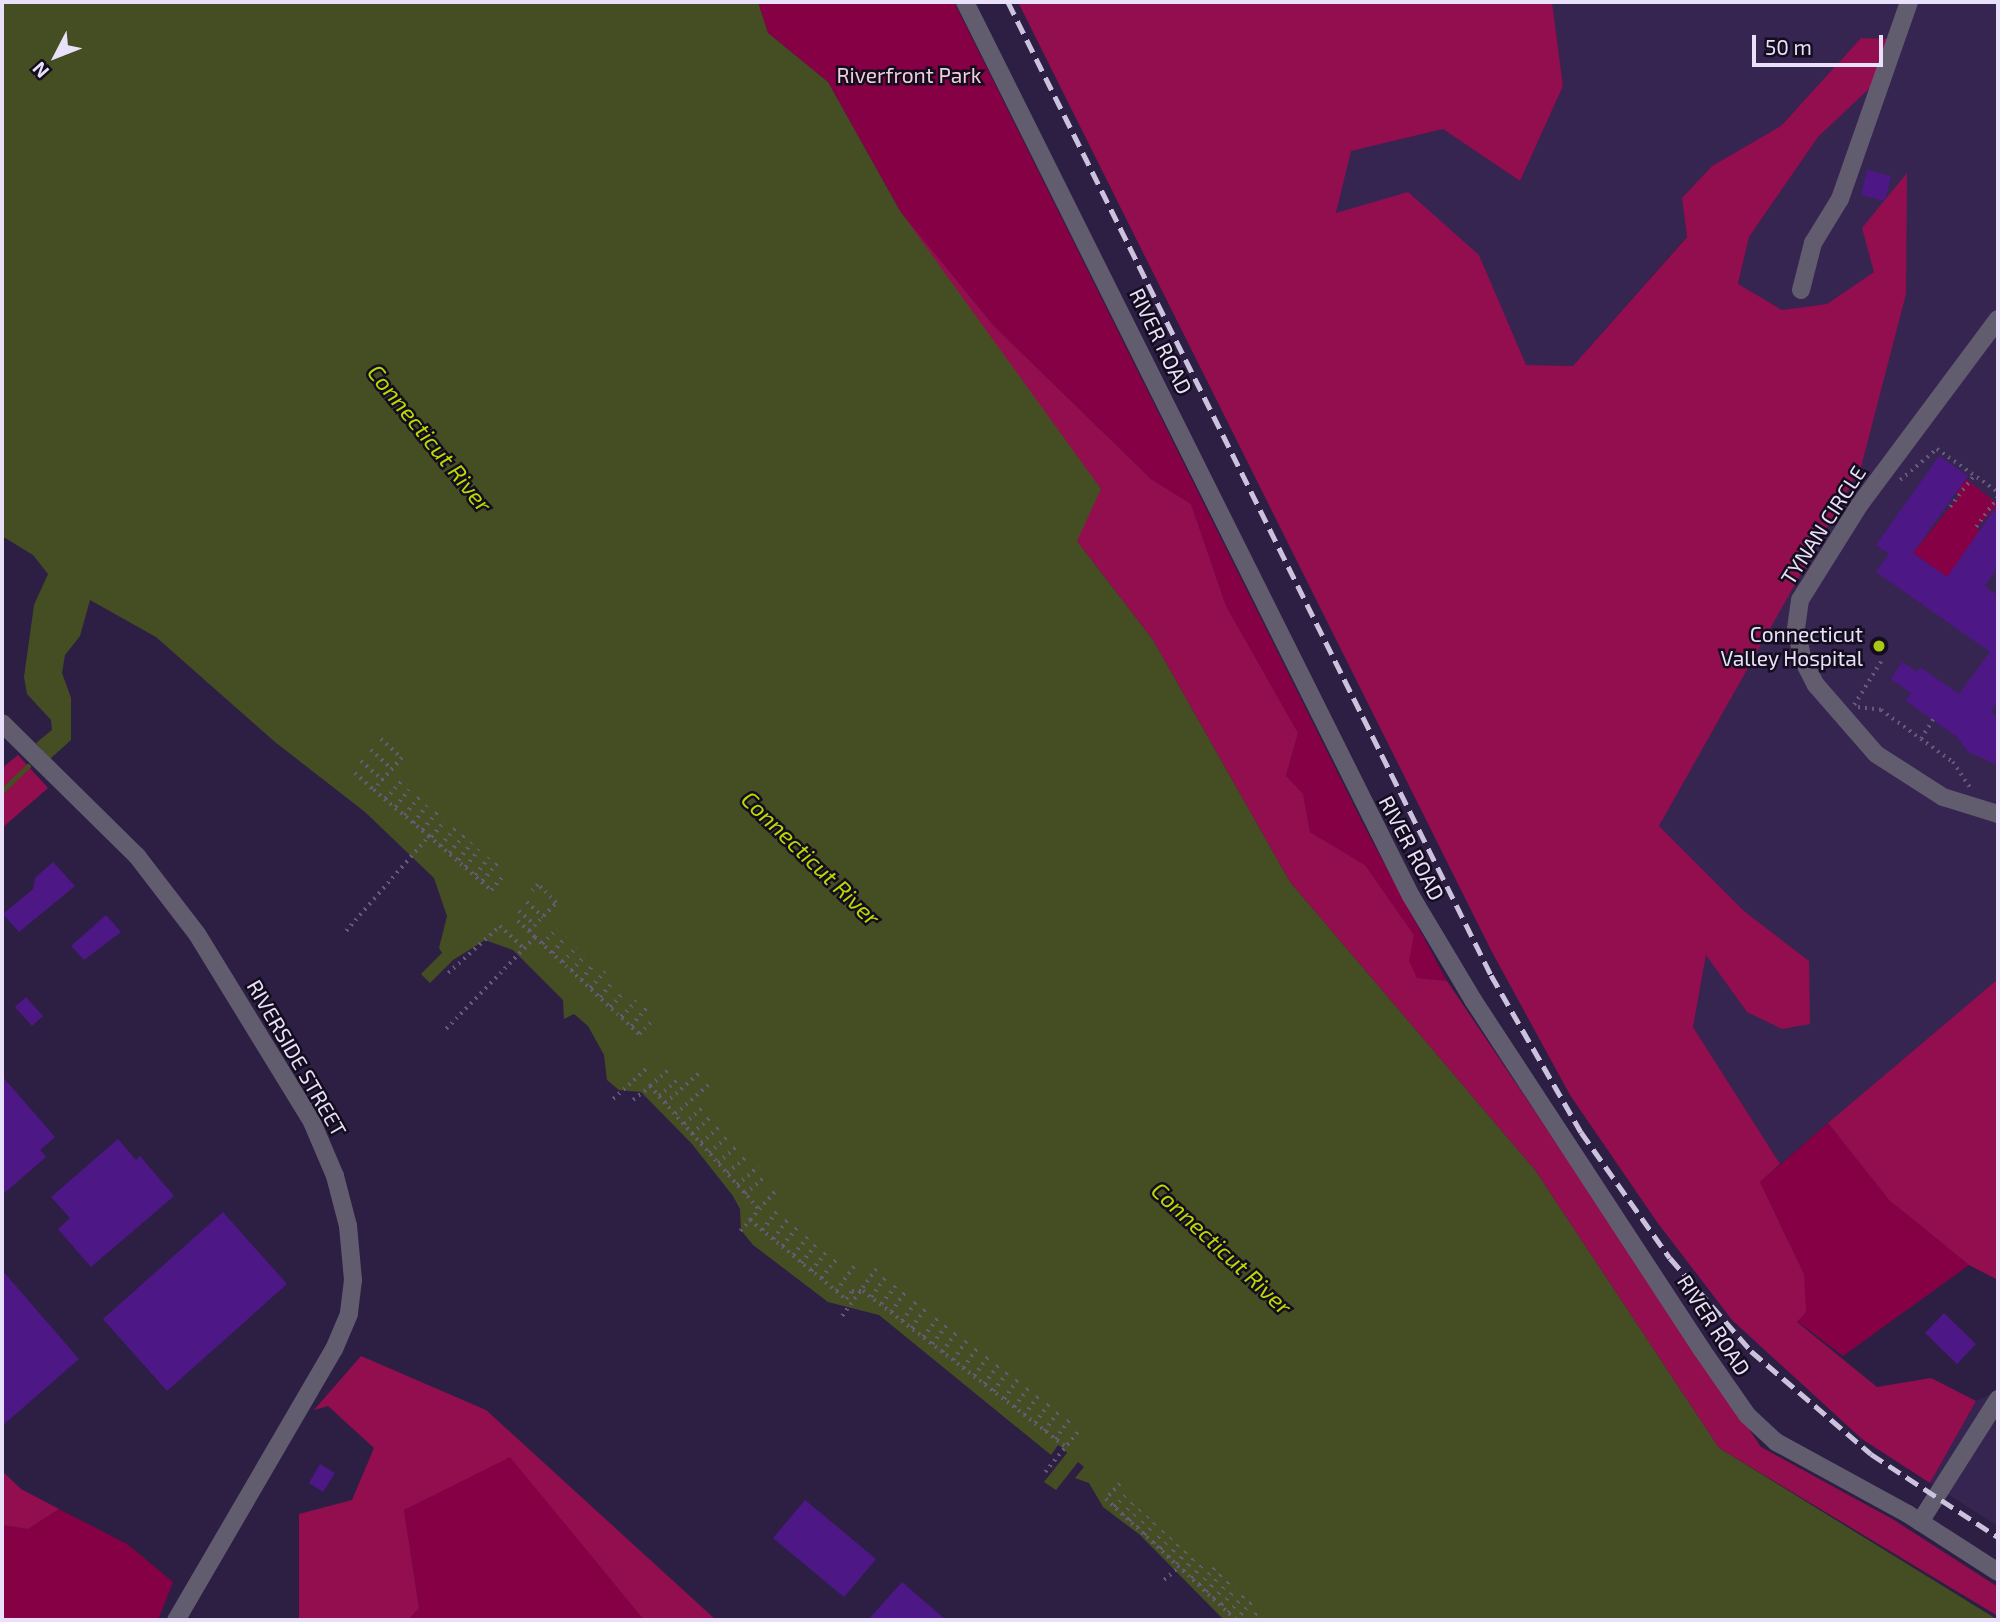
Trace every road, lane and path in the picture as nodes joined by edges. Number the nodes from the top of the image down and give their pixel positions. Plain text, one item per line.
1 (965, 2) edge
2 (1909, 2) edge
3 (1801, 290) dead end
4 (1998, 320) edge
5 (1974, 475) junction
6 (1895, 483) dead end
7 (1998, 495) edge
8 (1950, 507) dead end
9 (1976, 527) dead end
10 (1883, 658) dead end
11 (1933, 719) dead end
12 (2, 723) edge
13 (1921, 738) junction
14 (381, 739) dead end
15 (371, 750) dead end
16 (361, 761) dead end
17 (392, 769) junction
18 (355, 773) dead end
19 (383, 780) junction
20 (401, 782) dead end
21 (374, 790) junction
22 (409, 790) dead end
23 (1972, 791) dead end
24 (419, 798) dead end
25 (385, 799) junction
26 (427, 806) dead end
27 (395, 807) junction
28 (437, 814) dead end
29 (1998, 814) edge
30 (404, 815) junction
31 (445, 821) dead end
32 (413, 822) junction
33 (454, 829) dead end
34 (422, 830) junction
35 (464, 836) dead end
36 (430, 837) junction
37 (472, 843) dead end
38 (440, 846) junction
39 (479, 850) dead end
40 (449, 853) junction
41 (489, 858) dead end
42 (457, 861) junction
43 (497, 864) dead end
44 (465, 867) junction
45 (475, 875) junction
46 (503, 875) dead end
47 (482, 881) junction
48 (532, 891) dead end
49 (527, 902) dead end
50 (519, 911) dead end
51 (543, 917) junction
52 (518, 921) dead end
53 (535, 925) junction
54 (557, 929) dead end
55 (346, 931) dead end
56 (529, 932) junction
57 (535, 937) junction
58 (566, 937) dead end
59 (542, 944) junction
60 (577, 947) dead end
61 (524, 948) junction
62 (552, 953) junction
63 (585, 956) dead end
64 (562, 962) junction
65 (594, 964) dead end
66 (571, 971) junction
67 (605, 972) dead end
68 (448, 973) dead end
69 (581, 980) junction
70 (614, 981) dead end
71 (590, 988) junction
72 (624, 992) dead end
73 (600, 997) junction
74 (636, 1001) dead end
75 (610, 1007) junction
76 (646, 1009) dead end
77 (621, 1017) junction
78 (653, 1020) dead end
79 (631, 1026) junction
80 (446, 1029) dead end
81 (648, 1067) dead end
82 (668, 1070) dead end
83 (699, 1073) dead end
84 (678, 1078) dead end
85 (650, 1086) junction
86 (708, 1086) dead end
87 (659, 1096) junction
88 (613, 1099) dead end
89 (633, 1100) dead end
90 (665, 1103) junction
91 (704, 1107) dead end
92 (675, 1114) junction
93 (711, 1116) dead end
94 (684, 1124) junction
95 (720, 1126) dead end
96 (692, 1134) junction
97 (729, 1135) dead end
98 (701, 1143) junction
99 (738, 1145) dead end
100 (709, 1153) junction
101 (747, 1156) dead end
102 (718, 1163) junction
103 (758, 1167) dead end
104 (727, 1173) junction
105 (765, 1176) dead end
106 (737, 1185) junction
107 (776, 1190) dead end
108 (745, 1194) junction
109 (759, 1209) junction
110 (778, 1210) dead end
111 (788, 1219) dead end
112 (750, 1220) junction
113 (798, 1226) dead end
114 (762, 1230) junction
115 (740, 1231) dead end
116 (809, 1235) dead end
117 (773, 1239) junction
118 (818, 1242) dead end
119 (782, 1246) junction
120 (827, 1251) dead end
121 (793, 1255) junction
122 (837, 1259) dead end
123 (801, 1263) junction
124 (855, 1265) dead end
125 (876, 1269) dead end
126 (811, 1271) junction
127 (886, 1276) dead end
128 (821, 1279) junction
129 (897, 1284) dead end
130 (836, 1291) junction
131 (905, 1292) dead end
132 (870, 1297) junction
133 (916, 1302) dead end
134 (881, 1304) junction
135 (926, 1308) dead end
136 (891, 1312) junction
137 (842, 1316) dead end
138 (938, 1318) dead end
139 (902, 1321) junction
140 (947, 1325) dead end
141 (911, 1328) junction
142 (956, 1333) dead end
143 (923, 1337) junction
144 (967, 1340) dead end
145 (932, 1344) junction
146 (977, 1348) dead end
147 (942, 1352) junction
148 (988, 1357) dead end
149 (953, 1360) junction
150 (999, 1364) dead end
151 (963, 1368) junction
152 (1008, 1372) dead end
153 (974, 1376) junction
154 (1018, 1379) dead end
155 (984, 1384) junction
156 (1029, 1387) dead end
157 (993, 1391) junction
158 (1040, 1395) dead end
159 (1004, 1399) junction
160 (1998, 1399) edge
161 (1048, 1404) dead end
162 (1014, 1407) junction
163 (1059, 1411) dead end
164 (1024, 1415) junction
165 (1070, 1419) dead end
166 (1035, 1423) junction
167 (1080, 1429) dead end
168 (1044, 1431) junction
169 (1055, 1439) junction
170 (1066, 1447) junction
171 (1045, 1472) dead end
172 (1120, 1484) dead end
173 (1127, 1494) dead end
174 (1134, 1502) dead end
175 (1114, 1507) junction
176 (1142, 1508) dead end
177 (1122, 1514) junction
178 (1149, 1516) dead end
179 (1129, 1521) junction
180 (1156, 1521) dead end
181 (1920, 1522) junction
182 (1137, 1528) junction
183 (1165, 1530) dead end
184 (1144, 1535) junction
185 (1172, 1537) dead end
186 (1153, 1543) junction
187 (1179, 1544) dead end
188 (1160, 1549) junction
189 (1187, 1551) dead end
190 (1168, 1557) junction
191 (1195, 1558) dead end
192 (1203, 1564) dead end
193 (1179, 1567) junction
194 (1215, 1568) dead end
195 (1998, 1572) edge
196 (1221, 1575) dead end
197 (1191, 1578) junction
198 (1164, 1580) dead end
199 (1229, 1582) dead end
200 (1199, 1585) junction
201 (1236, 1590) dead end
202 (1206, 1592) junction
203 (1244, 1595) dead end
204 (1213, 1599) junction
205 (1251, 1603) dead end
206 (1221, 1605) junction
207 (1259, 1610) dead end
208 (1228, 1613) junction
209 (176, 1620) edge
210 (1236, 1620) edge
211 (1250, 1620) edge

1 - 181 street, RIVER ROAD
2 - 3 street
4 - 29 street, TYNAN CIRCLE
5 - 6 path
5 - 7 path
5 - 8 path
7 - 9 path
10 - 13 path
11 - 13 path
12 - 209 street, RIVERSIDE STREET
13 - 23 path
14 - 17 path
15 - 17 path
16 - 19 path
17 - 19 path
18 - 21 path
19 - 21 path
20 - 25 path
21 - 25 path
22 - 27 path
24 - 30 path
25 - 27 path
26 - 32 path
27 - 30 path
28 - 34 path
30 - 32 path
31 - 36 path
32 - 34 path
33 - 38 path
34 - 36 path
35 - 40 path
36 - 38 path
36 - 55 path
37 - 42 path
38 - 40 path
39 - 44 path
40 - 42 path
41 - 45 path
42 - 44 path
43 - 47 path
44 - 45 path
45 - 47 path
46 - 47 path
48 - 51 path
49 - 51 path
50 - 53 path
51 - 53 path
52 - 56 path
53 - 56 path
54 - 59 path
56 - 57 path
57 - 59 path
57 - 61 path
58 - 62 path
59 - 62 path
60 - 64 path
61 - 68 path
61 - 80 path
62 - 64 path
63 - 66 path
64 - 66 path
65 - 69 path
66 - 69 path
67 - 71 path
69 - 71 path
70 - 73 path
71 - 73 path
72 - 75 path
73 - 75 path
74 - 77 path
75 - 77 path
76 - 79 path
77 - 79 path
78 - 79 path
81 - 88 path
82 - 85 path
83 - 90 path
84 - 87 path
85 - 87 path
85 - 89 path
86 - 92 path
87 - 90 path
90 - 92 path
91 - 94 path
92 - 94 path
93 - 96 path
94 - 96 path
95 - 98 path
96 - 98 path
97 - 100 path
98 - 100 path
99 - 102 path
100 - 102 path
101 - 104 path
102 - 104 path
103 - 106 path
104 - 106 path
105 - 108 path
106 - 108 path
107 - 109 path
108 - 109 path
109 - 112 path
110 - 114 path
111 - 117 path
112 - 114 path
112 - 115 path
113 - 119 path
114 - 117 path
116 - 121 path
117 - 119 path
118 - 123 path
119 - 121 path
120 - 126 path
121 - 123 path
122 - 128 path
123 - 126 path
124 - 130 path
125 - 137 path
126 - 128 path
127 - 132 path
128 - 130 path
129 - 134 path
130 - 132 path
131 - 136 path
132 - 134 path
133 - 139 path
134 - 136 path
135 - 141 path
136 - 139 path
138 - 143 path
139 - 141 path
140 - 145 path
141 - 143 path
142 - 147 path
143 - 145 path
144 - 149 path
145 - 147 path
146 - 151 path
147 - 149 path
148 - 153 path
149 - 151 path
150 - 155 path
151 - 153 path
152 - 157 path
153 - 155 path
154 - 159 path
155 - 157 path
156 - 162 path
157 - 159 path
158 - 164 path
159 - 162 path
160 - 181 street
161 - 166 path
162 - 164 path
163 - 168 path
164 - 166 path
165 - 169 path
166 - 168 path
167 - 170 path
168 - 169 path
169 - 170 path
170 - 171 path
172 - 175 path
173 - 175 path
174 - 177 path
175 - 177 path
176 - 179 path
177 - 179 path
178 - 182 path
179 - 182 path
180 - 184 path
181 - 195 street, RIVER ROAD
182 - 184 path
183 - 186 path
184 - 186 path
185 - 188 path
186 - 188 path
187 - 190 path
188 - 190 path
189 - 193 path
190 - 193 path
191 - 193 path
192 - 197 path
193 - 197 path
193 - 198 path
194 - 200 path
196 - 202 path
197 - 200 path
199 - 204 path
200 - 202 path
201 - 206 path
202 - 204 path
203 - 208 path
204 - 206 path
205 - 210 path
206 - 208 path
207 - 211 path
208 - 210 path

